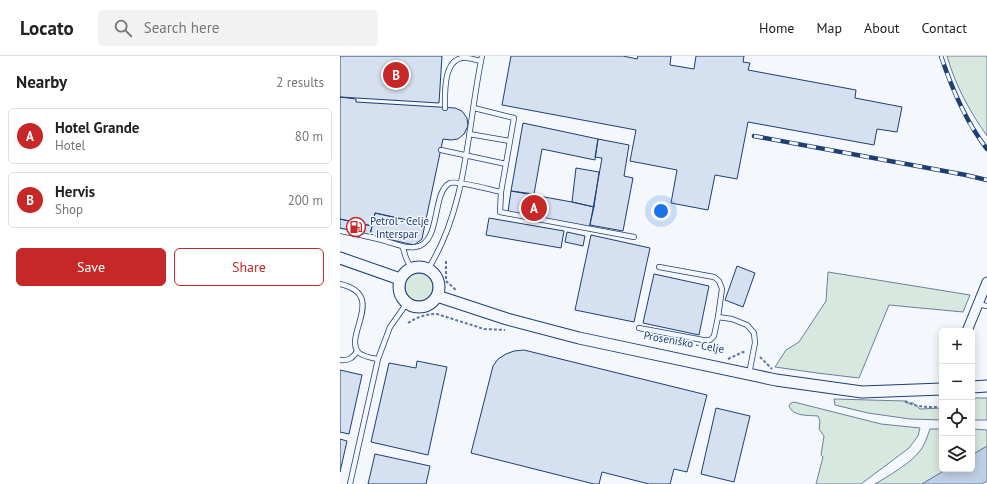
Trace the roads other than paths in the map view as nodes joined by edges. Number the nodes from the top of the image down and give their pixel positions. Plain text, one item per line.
1 (461, 57) edge
2 (481, 58) edge
3 (445, 108) dead end
4 (474, 108) junction
5 (469, 134) junction
6 (510, 141) junction
7 (441, 150) dead end
8 (466, 156) junction
9 (506, 164) junction
10 (461, 182) junction
11 (501, 192) junction
12 (340, 231) edge
13 (634, 238) dead end
14 (403, 248) junction
15 (340, 258) edge
16 (660, 267) dead end
17 (411, 268) junction
18 (428, 270) junction
19 (400, 279) junction
20 (987, 282) edge
21 (340, 284) edge
22 (437, 296) junction
23 (407, 303) junction
24 (982, 305) edge
25 (718, 317) junction
26 (639, 328) dead end
27 (969, 328) edge
28 (357, 351) junction
29 (378, 359) junction
30 (340, 360) edge
31 (749, 374) junction
32 (987, 386) edge
33 (975, 387) edge
34 (939, 389) edge
35 (350, 484) edge

1 - 2 lane
1 - 3 lane
2 - 4 lane
4 - 5 lane
4 - 6 lane
5 - 6 lane
5 - 8 lane
6 - 9 lane
7 - 8 lane
8 - 9 lane
8 - 10 lane
9 - 11 lane
10 - 11 lane
10 - 14 lane
10 - 18 lane
11 - 13 lane
12 - 14 lane
14 - 17 lane
15 - 19 street
16 - 25 lane
17 - 18 street
17 - 19 street
18 - 22 street
19 - 23 street
20 - 24 street
21 - 28 lane
22 - 23 street
22 - 31 street
23 - 29 lane
24 - 27 street
25 - 26 lane
25 - 31 lane
28 - 29 lane
28 - 30 lane
29 - 35 lane
31 - 34 street
32 - 33 street

